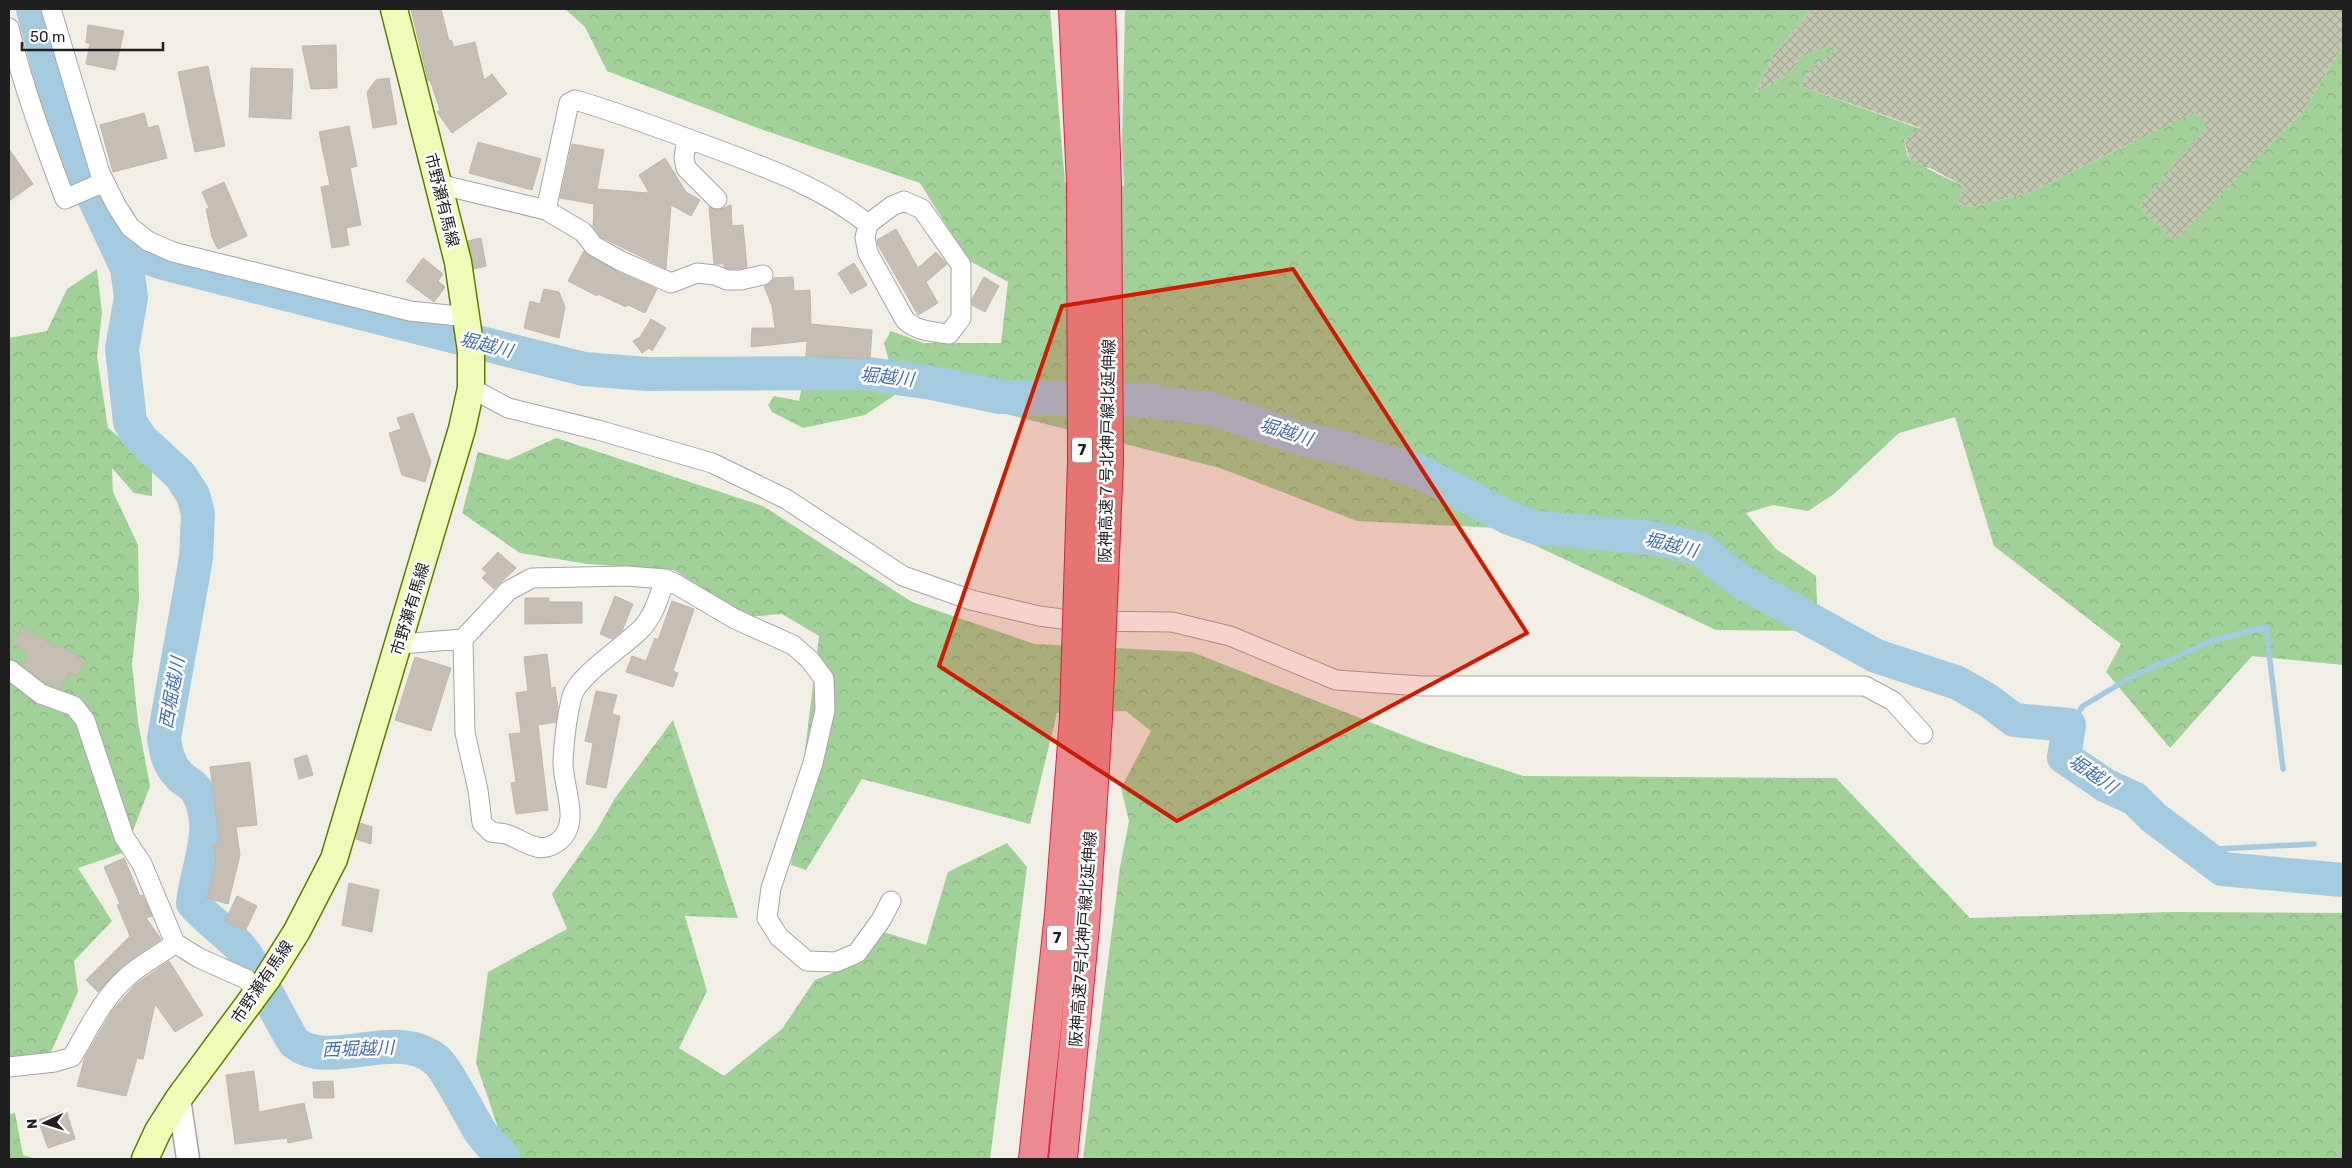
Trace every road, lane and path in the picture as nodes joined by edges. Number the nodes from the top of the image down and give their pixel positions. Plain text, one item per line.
1 (50, 9) edge
2 (394, 9) edge
3 (1073, 9) edge
4 (1101, 9) edge
5 (9, 28) edge
6 (687, 139) junction
7 (102, 183) junction
8 (438, 184) junction
9 (1094, 184) junction
10 (717, 199) dead end
11 (546, 210) junction
12 (868, 224) junction
13 (763, 275) dead end
14 (470, 334) junction
15 (471, 388) junction
16 (665, 579) junction
17 (463, 639) junction
18 (400, 644) junction
19 (10, 670) edge
20 (1086, 718) junction
21 (1923, 734) dead end
22 (891, 901) dead end
23 (175, 944) junction
24 (262, 986) junction
25 (9, 1067) edge
26 (179, 1098) junction
27 (145, 1159) edge
28 (188, 1159) edge
29 (1033, 1159) edge
30 (1063, 1159) edge

1 - 7 street
2 - 8 main road, 市野瀬有馬線
3 - 9 highway, 7
4 - 9 highway, 7
5 - 7 street
6 - 10 street
6 - 11 street
6 - 12 street
7 - 14 street
8 - 11 street
8 - 14 main road, 市野瀬有馬線
9 - 20 highway, 阪神高速７号北神戸線北延伸線 / 7, bridge
11 - 13 street
12 - 12 street
14 - 15 main road, 市野瀬有馬線
15 - 18 main road, 市野瀬有馬線
15 - 21 street
16 - 17 street
16 - 17 street
16 - 22 street
17 - 18 street
18 - 24 main road, 市野瀬有馬線
19 - 23 street
20 - 29 highway, 阪神高速7号北神戸線北延伸線 / 7
20 - 30 highway, 阪神高速7号北神戸線北延伸線 / 7
23 - 24 street
23 - 25 street
24 - 26 main road, 市野瀬有馬線
26 - 27 main road, 市野瀬有馬線
26 - 28 street

